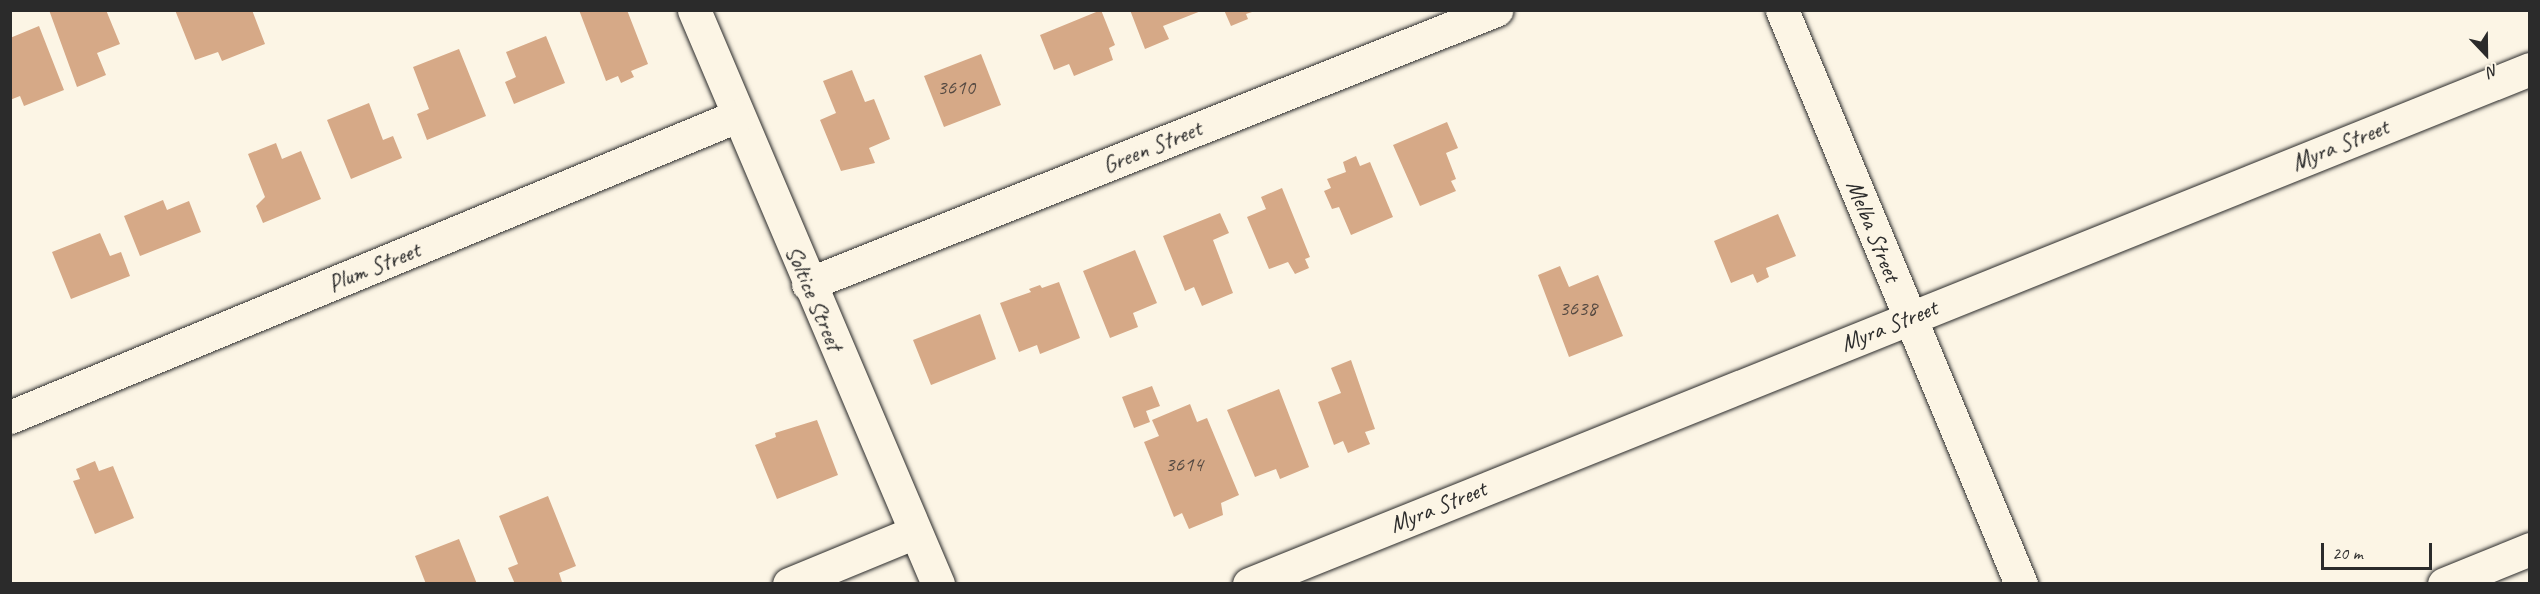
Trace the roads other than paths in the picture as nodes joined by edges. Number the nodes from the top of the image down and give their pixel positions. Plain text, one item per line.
1 (694, 10) edge
2 (1496, 10) edge
3 (1782, 10) edge
4 (2529, 69) edge
5 (737, 116) junction
6 (808, 284) junction
7 (1909, 318) junction
8 (10, 417) edge
9 (913, 533) junction
10 (2529, 549) edge
11 (789, 584) edge
12 (938, 584) edge
13 (1249, 584) edge
14 (2020, 584) edge
15 (2444, 584) edge

1 - 5 street, Soltice Street
2 - 6 street, Green Street
3 - 7 street, Melba Street
4 - 7 street, Myra Street
5 - 6 street, Soltice Street
5 - 8 street, Plum Street
6 - 9 street, Soltice Street
7 - 13 street, Myra Street
7 - 14 street, Melba Street
9 - 11 street
9 - 12 street, Soltice Street
10 - 15 street

